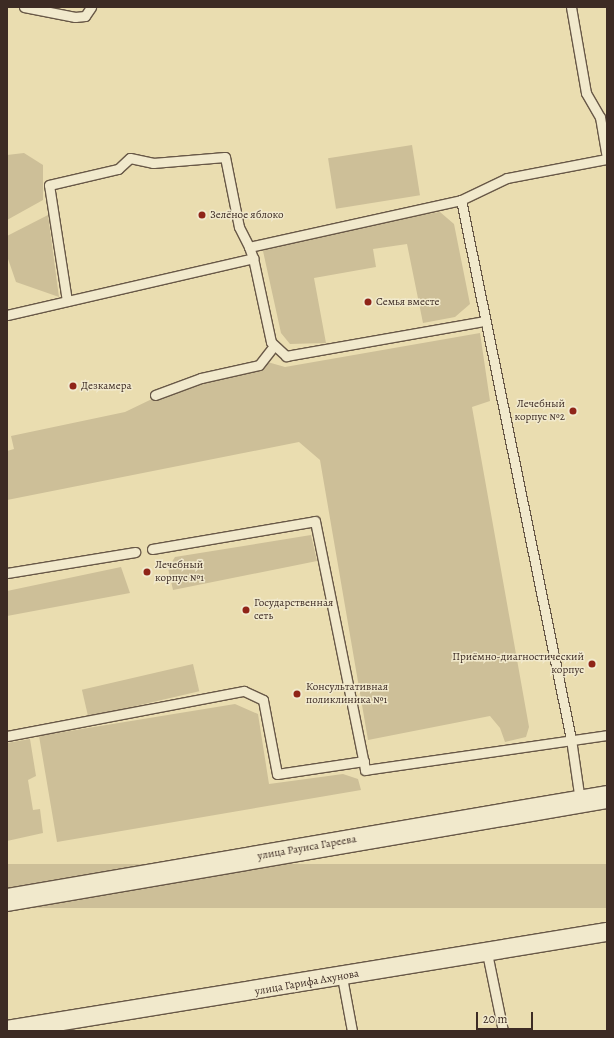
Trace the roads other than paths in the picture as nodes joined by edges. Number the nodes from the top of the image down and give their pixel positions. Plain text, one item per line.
1 (24, 7) edge
2 (90, 7) edge
3 (571, 7) edge
4 (607, 158) edge
5 (461, 200) junction
6 (249, 246) junction
7 (253, 258) junction
8 (67, 301) junction
9 (7, 315) edge
10 (485, 321) junction
11 (274, 346) junction
12 (155, 396) dead end
13 (152, 549) dead end
14 (135, 552) dead end
15 (7, 573) edge
16 (607, 735) edge
17 (7, 736) edge
18 (571, 739) junction
19 (364, 761) junction
20 (607, 797) edge
21 (580, 801) junction
22 (7, 900) edge
23 (607, 932) edge
24 (487, 953) junction
25 (342, 977) junction
26 (64, 1026) edge
27 (7, 1030) edge
28 (352, 1031) edge
29 (503, 1031) edge

1 - 2 lane
3 - 4 lane
4 - 5 lane
5 - 6 lane
5 - 10 lane
6 - 7 lane
6 - 8 lane
7 - 8 lane
7 - 11 lane
8 - 9 lane
10 - 11 lane
10 - 18 lane
11 - 12 lane
13 - 19 lane
14 - 15 lane
16 - 18 lane
17 - 19 lane
18 - 19 lane
18 - 21 lane
20 - 21 street, улица Рауиса Гареева
21 - 22 street, улица Рауиса Гареева
23 - 24 street, улица Гарифа Ахунова
24 - 25 street, улица Гарифа Ахунова
24 - 29 lane
25 - 26 street, улица Гарифа Ахунова
25 - 28 lane
26 - 27 street, улица Гарифа Ахунова

